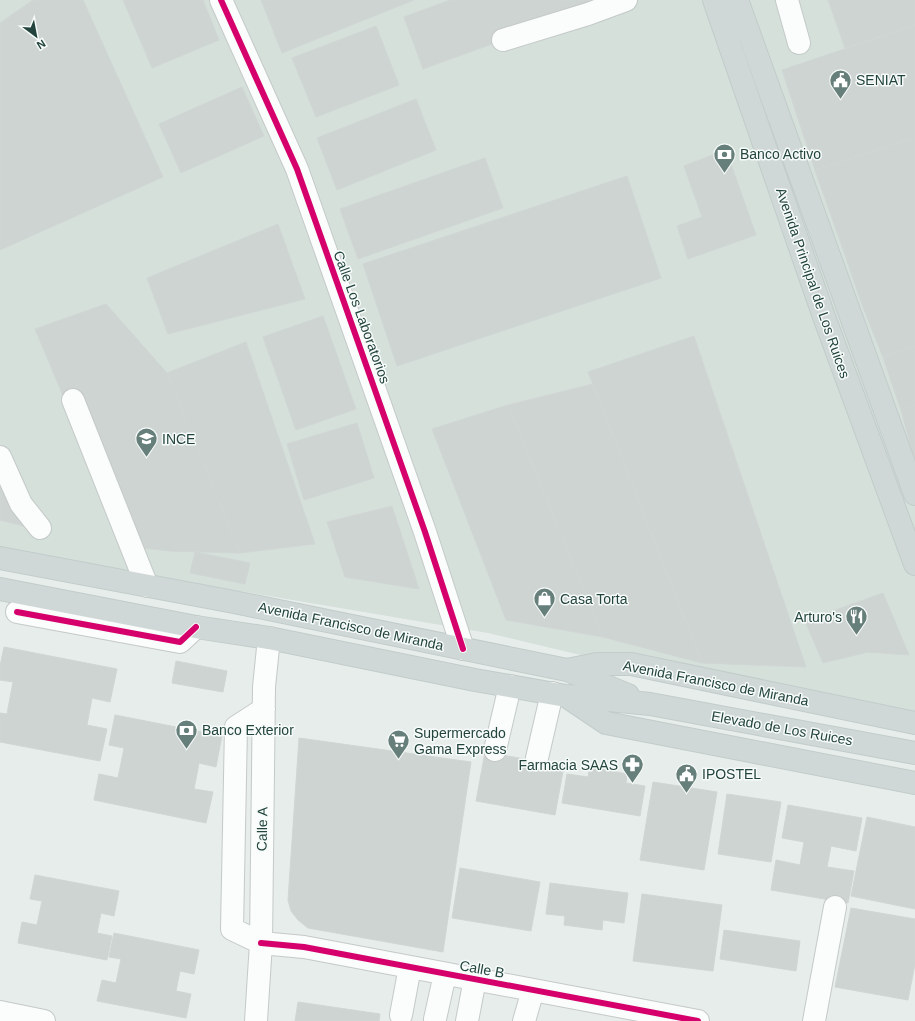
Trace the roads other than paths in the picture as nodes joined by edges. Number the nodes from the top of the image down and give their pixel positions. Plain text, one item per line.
1 (222, 0) edge
2 (626, 0) edge
3 (714, 0) edge
4 (736, 0) edge
5 (787, 0) edge
6 (503, 40) dead end
7 (800, 43) dead end
8 (73, 400) dead end
9 (0, 457) edge
10 (915, 494) edge
11 (40, 528) dead end
12 (0, 558) edge
13 (915, 564) edge
14 (147, 586) junction
15 (0, 589) edge
16 (44, 598) junction
17 (9, 610) edge
18 (196, 627) junction
19 (269, 638) junction
20 (463, 649) junction
21 (566, 670) junction
22 (510, 686) junction
23 (559, 694) junction
24 (650, 704) junction
25 (264, 709) junction
26 (915, 723) edge
27 (495, 750) dead end
28 (915, 753) edge
29 (537, 758) dead end
30 (915, 783) edge
31 (835, 907) dead end
32 (261, 943) junction
33 (410, 967) junction
34 (445, 974) junction
35 (474, 979) junction
36 (533, 990) junction
37 (0, 1012) edge
38 (401, 1015) dead end
39 (633, 1015) edge
40 (435, 1019) dead end
41 (44, 1021) edge
42 (256, 1021) edge
43 (467, 1021) edge
44 (524, 1021) edge
45 (698, 1021) edge
46 (814, 1021) edge

1 - 20 street, Calle Los Laboratorios
2 - 6 street
3 - 13 main road, Avenida Principal de Los Ruices
4 - 10 main road, Avenida Principal de Los Ruices
5 - 7 street
8 - 14 street
9 - 11 street
12 - 14 main road, Avenida Francisco de Miranda
14 - 20 main road, Avenida Francisco de Miranda
15 - 16 main road, Avenida Francisco de Miranda
16 - 17 street
16 - 18 main road, Avenida Francisco de Miranda
17 - 18 street
18 - 19 main road, Avenida Francisco de Miranda
19 - 22 main road, Avenida Francisco de Miranda
19 - 25 street, Calle A
20 - 21 main road, Avenida Francisco de Miranda
21 - 24 main road, Elevado de Los Ruices
21 - 26 main road, Avenida Francisco de Miranda
22 - 23 main road, Avenida Francisco de Miranda
22 - 27 street
23 - 24 main road, Elevado de Los Ruices
23 - 29 street
23 - 30 main road, Avenida Francisco de Miranda
24 - 28 main road, Elevado de Los Ruices
25 - 32 street, Calle A
25 - 32 street
31 - 46 street
32 - 33 street, Calle B
32 - 42 street, Calle A
33 - 34 street, Calle B
33 - 38 street
34 - 35 street, Calle B
34 - 40 street
35 - 36 street, Calle B
35 - 43 street
36 - 39 street, Calle B
36 - 44 street
37 - 41 street
39 - 45 street, Calle B

